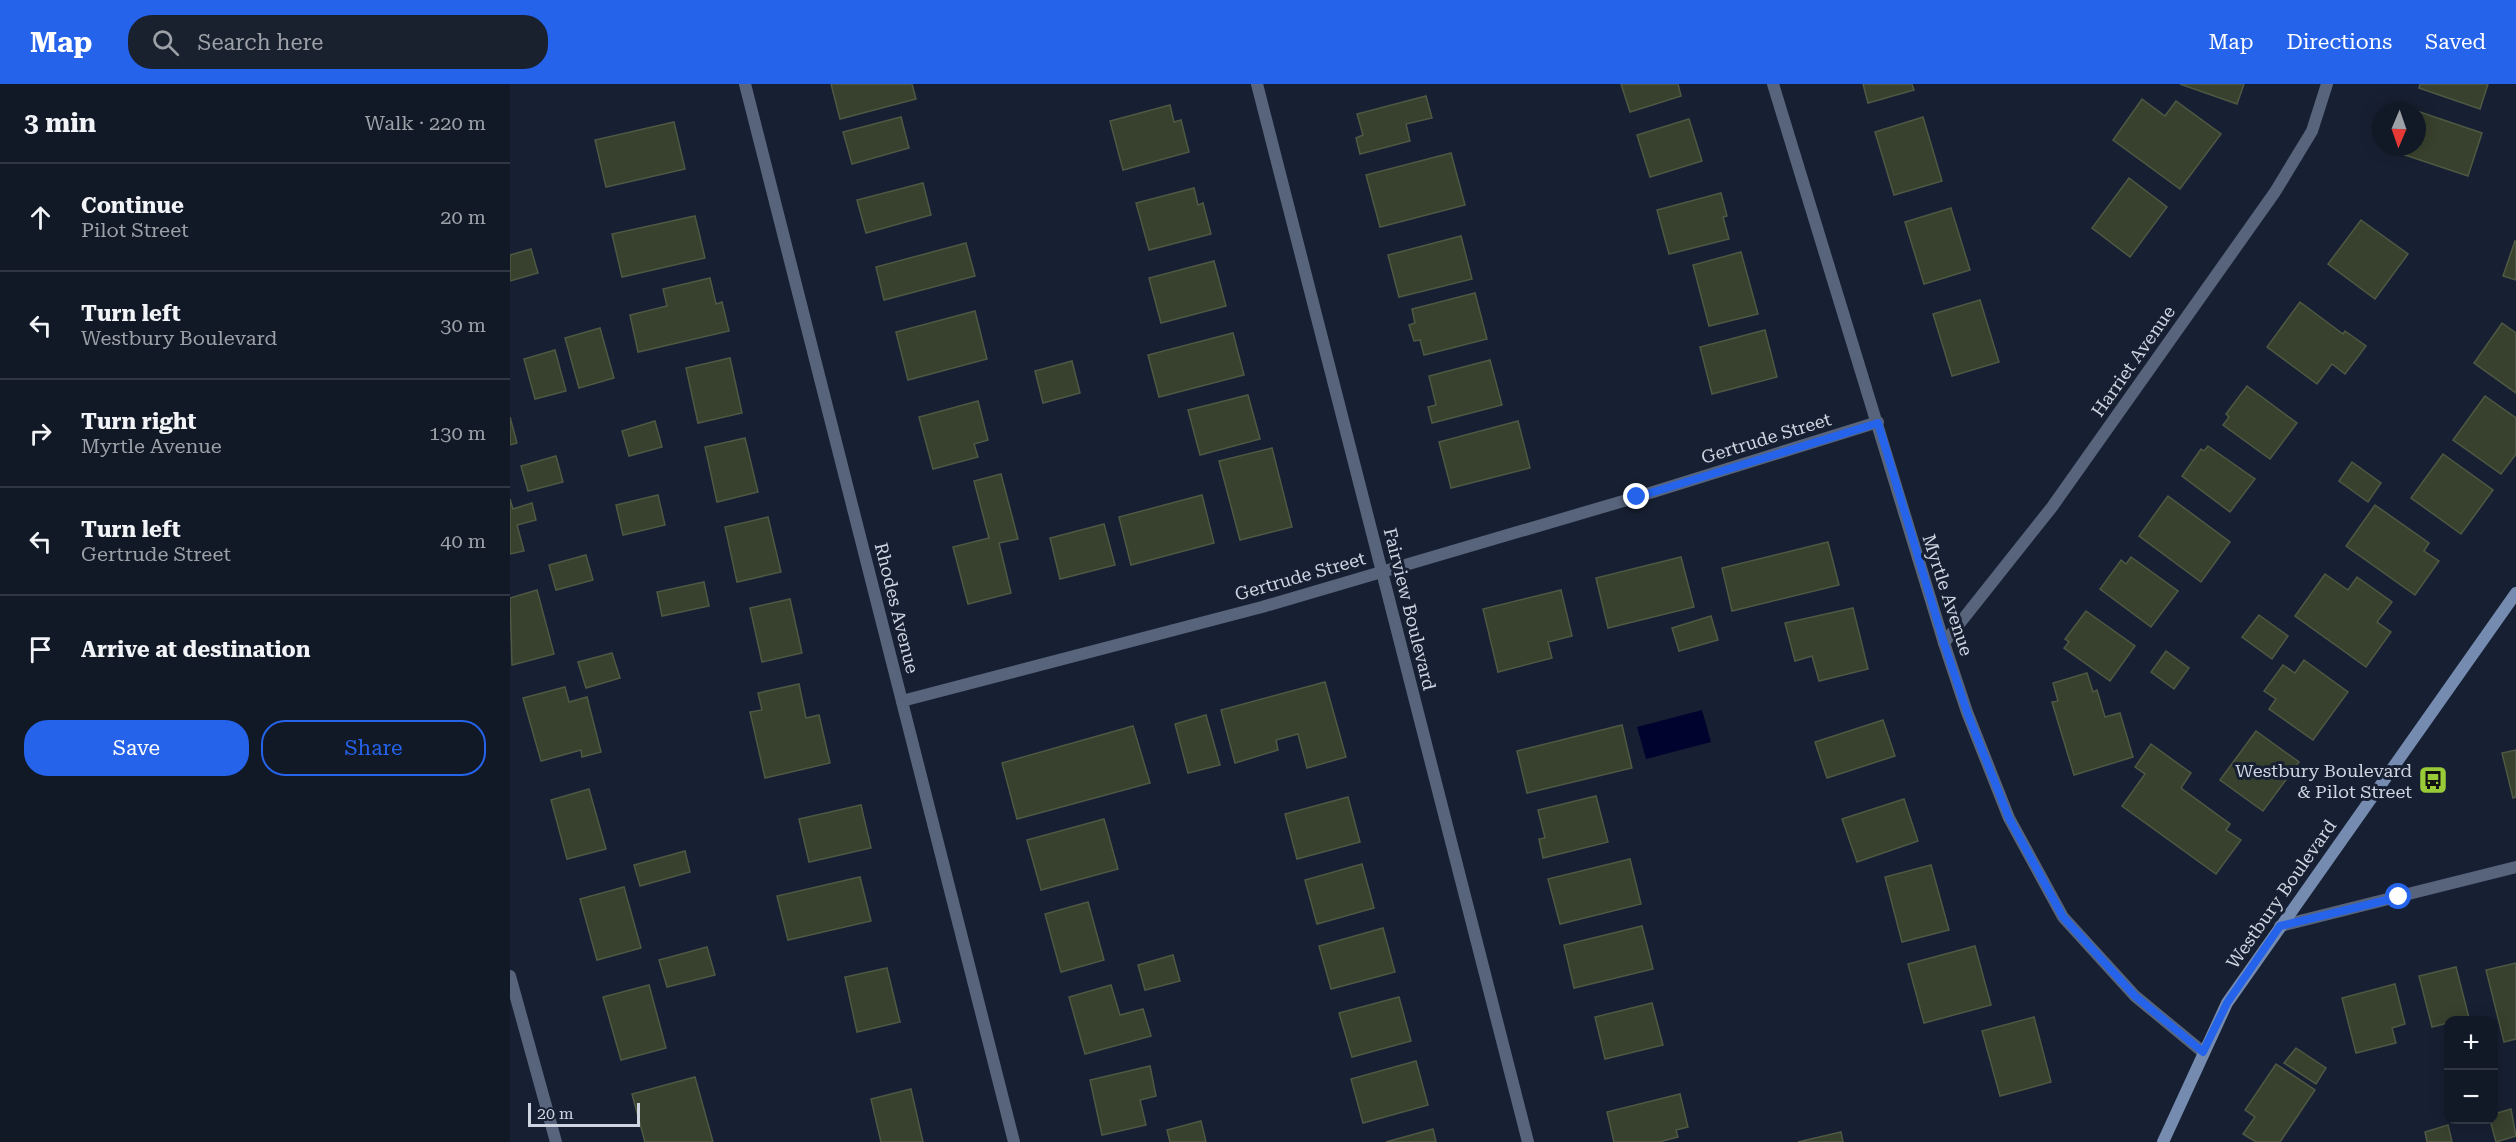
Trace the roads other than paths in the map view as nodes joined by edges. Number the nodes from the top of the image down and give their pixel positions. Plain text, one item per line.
1 (745, 84) edge
2 (1257, 84) edge
3 (1773, 84) edge
4 (2326, 84) edge
5 (1878, 423) junction
6 (1381, 571) junction
7 (2516, 593) edge
8 (1944, 643) junction
9 (902, 701) junction
10 (2516, 867) edge
11 (2280, 926) junction
12 (510, 976) edge
13 (2203, 1052) junction
14 (556, 1142) edge
15 (1014, 1142) edge
16 (1528, 1142) edge
17 (2163, 1142) edge

1 - 9 street, Rhodes Avenue
2 - 6 street, Fairview Boulevard
3 - 5 street, Myrtle Avenue
4 - 8 street, Harriet Avenue
5 - 6 street, Gertrude Street
5 - 8 street, Myrtle Avenue
6 - 9 street, Gertrude Street
6 - 16 street, Fairview Boulevard
7 - 11 street, Westbury Boulevard
8 - 13 street, Myrtle Avenue
9 - 15 street, Rhodes Avenue
10 - 11 street
11 - 13 street, Westbury Boulevard
12 - 14 street
13 - 17 street, Westbury Boulevard

